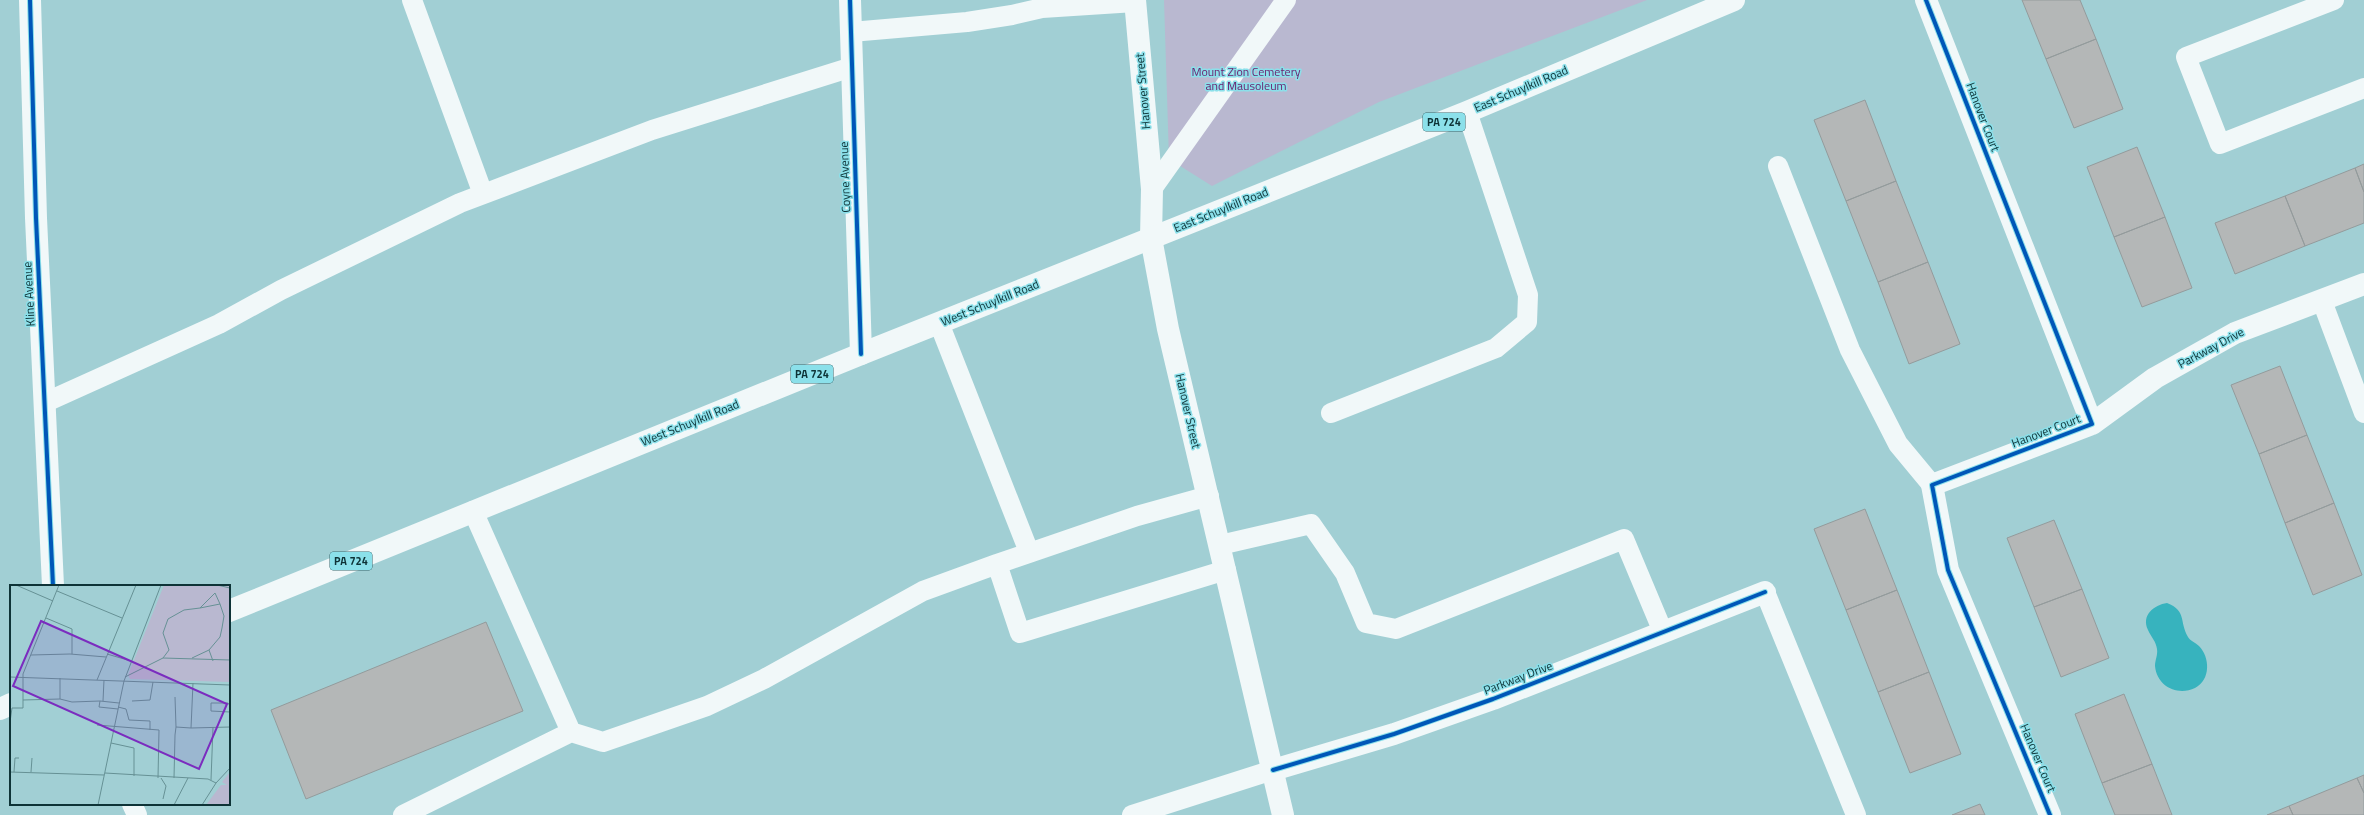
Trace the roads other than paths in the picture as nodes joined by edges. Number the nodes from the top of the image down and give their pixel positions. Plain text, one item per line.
1 (30, 0) edge
2 (412, 0) edge
3 (850, 0) edge
4 (1286, 0) edge
5 (1734, 0) edge
6 (1926, 0) edge
7 (2334, 0) edge
8 (1135, 1) edge
9 (851, 32) junction
10 (852, 67) junction
11 (2364, 88) edge
12 (1467, 112) junction
13 (1778, 166) dead end
14 (1152, 188) junction
15 (483, 194) junction
16 (1151, 238) junction
17 (2364, 284) edge
18 (2322, 301) junction
19 (939, 323) junction
20 (861, 354) junction
21 (44, 403) junction
22 (1331, 413) dead end
23 (2364, 413) edge
24 (2092, 424) junction
25 (1932, 485) junction
26 (1208, 496) junction
27 (473, 511) junction
28 (1220, 546) junction
29 (1029, 552) junction
30 (997, 564) junction
31 (1226, 570) junction
32 (53, 585) edge
33 (1765, 592) joint
34 (230, 610) edge
35 (1663, 632) junction
36 (10, 704) edge
37 (0, 709) edge
38 (571, 732) junction
39 (1273, 770) junction
40 (132, 805) edge
41 (137, 815) edge
42 (403, 815) edge
43 (1132, 815) edge
44 (1283, 815) edge
45 (1856, 815) edge
46 (2050, 815) edge

1 - 21 street, Kline Avenue
2 - 15 lane
3 - 9 street, Coyne Avenue
4 - 14 lane
5 - 12 street, East Schuylkill Road / PA 724
6 - 24 street, Hanover Court
7 - 11 lane
8 - 9 lane
8 - 14 street, Hanover Street
9 - 10 street, Coyne Avenue
10 - 15 lane
10 - 20 street, Coyne Avenue
12 - 16 street, East Schuylkill Road / PA 724
12 - 22 lane
13 - 25 lane
14 - 16 street, Hanover Street
15 - 21 lane
16 - 19 street, West Schuylkill Road / PA 724
16 - 26 street, Hanover Street
17 - 18 street, Parkway Drive
18 - 23 lane
18 - 24 street, Parkway Drive
19 - 20 street, West Schuylkill Road / PA 724
19 - 29 lane
20 - 27 street, West Schuylkill Road / PA 724
21 - 32 street, Kline Avenue
24 - 25 street, Hanover Court
25 - 46 street, Hanover Court
26 - 28 street, Hanover Street
26 - 29 lane
27 - 34 street, West Schuylkill Road / PA 724
27 - 38 lane
28 - 31 street, Hanover Street
28 - 35 lane
29 - 30 lane
30 - 31 lane
30 - 38 lane
31 - 39 street, Hanover Street
33 - 35 street, Parkway Drive
33 - 45 lane
35 - 39 street, Parkway Drive
36 - 37 street
38 - 42 lane
39 - 43 lane
39 - 44 street, Hanover Street
40 - 41 lane

